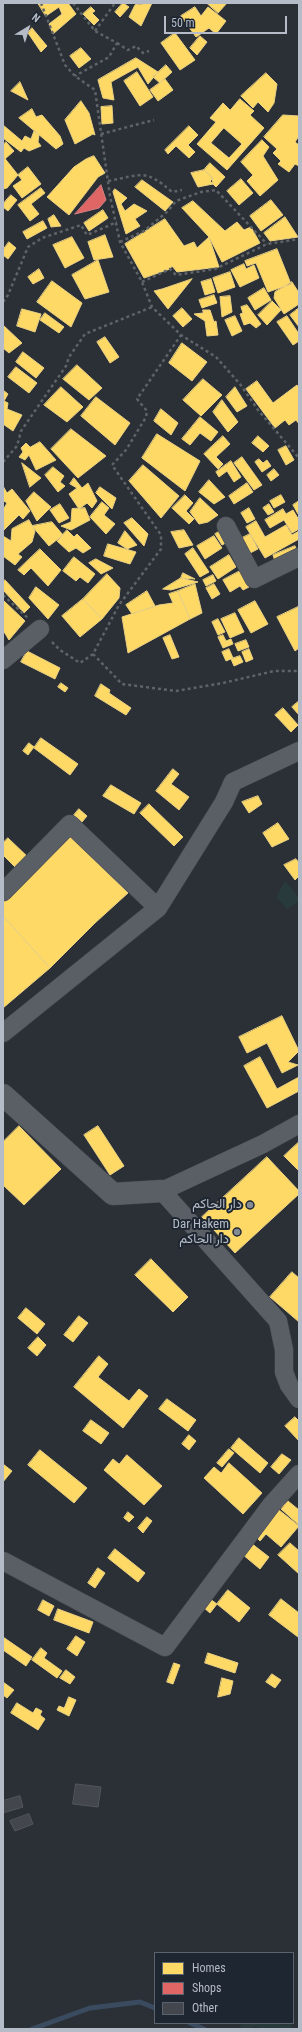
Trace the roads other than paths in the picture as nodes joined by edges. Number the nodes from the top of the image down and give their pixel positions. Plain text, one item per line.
1 (226, 526) dead end
2 (299, 557) edge
3 (40, 629) road end
4 (3, 660) edge
5 (299, 751) edge
6 (3, 892) edge
7 (158, 908) junction
8 (3, 1033) edge
9 (3, 1094) edge
10 (299, 1124) edge
11 (162, 1191) junction
12 (299, 1399) edge
13 (299, 1474) edge
14 (3, 1561) edge

1 - 2 street
3 - 4 street
5 - 7 street
6 - 7 street
7 - 8 street
9 - 11 street
10 - 11 street
11 - 12 street
13 - 14 street

